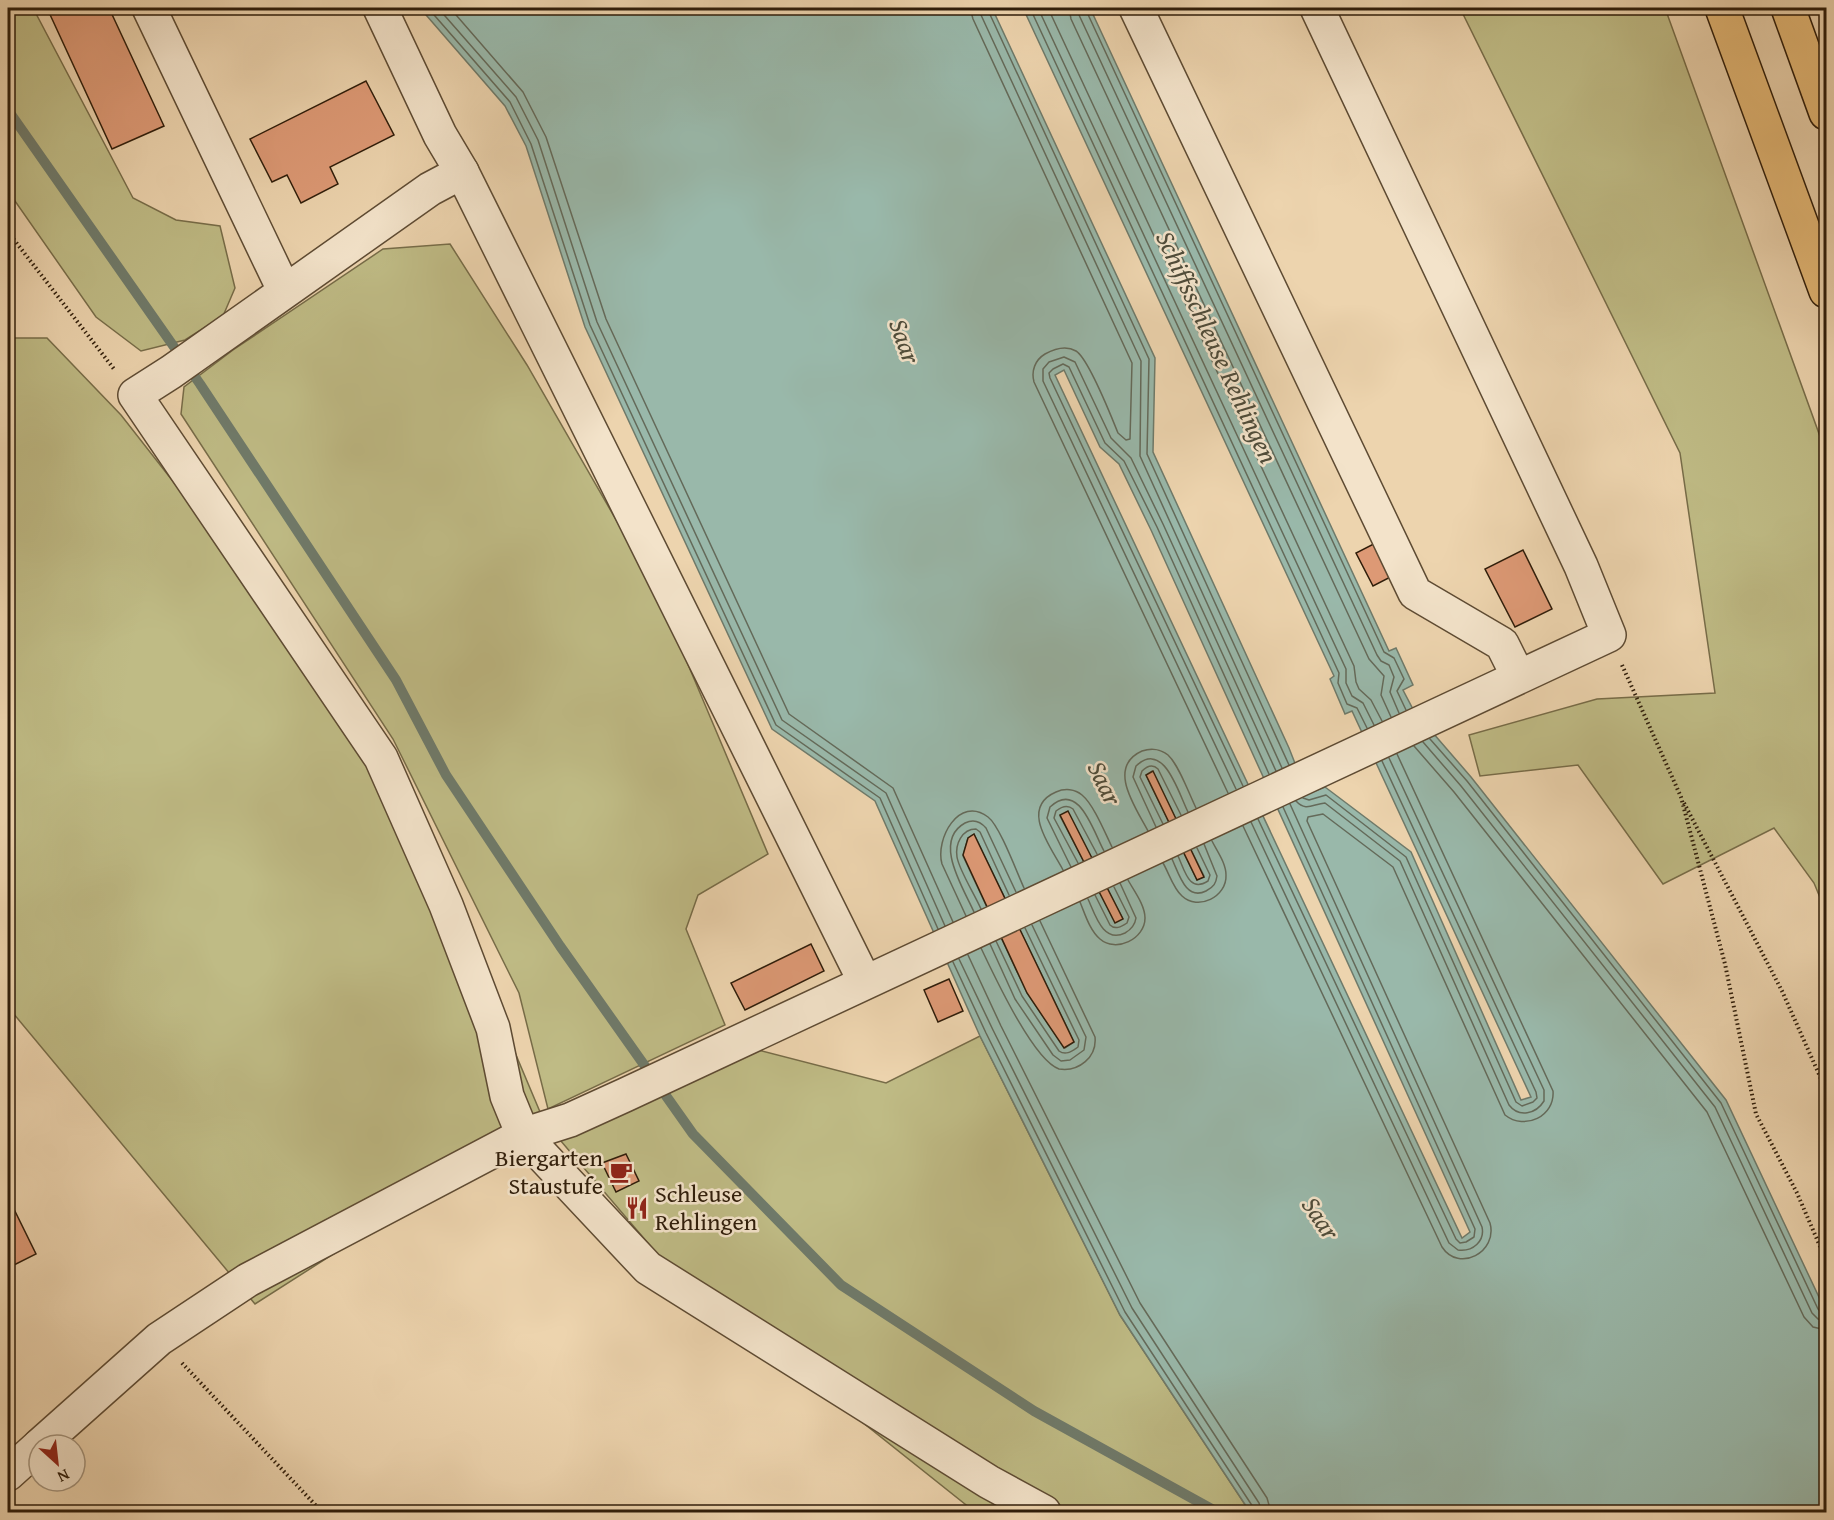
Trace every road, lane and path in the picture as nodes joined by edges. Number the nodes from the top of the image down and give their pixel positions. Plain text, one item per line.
1 (149, 8) edge
2 (381, 8) edge
3 (1136, 8) edge
4 (1317, 8) edge
5 (1722, 8) edge
6 (1788, 8) edge
7 (1827, 113) edge
8 (462, 172) junction
9 (8, 232) edge
10 (284, 290) junction
11 (1827, 291) edge
12 (135, 395) junction
13 (1609, 635) junction
14 (1518, 676) junction
15 (1681, 797) junction
16 (865, 982) junction
17 (1827, 1090) edge
18 (523, 1135) junction
19 (1827, 1260) edge
20 (159, 1339) junction
21 (53, 1433) edge
22 (27, 1456) edge
23 (8, 1474) edge
24 (322, 1512) edge
25 (1044, 1512) edge

1 - 10 street
2 - 8 street
3 - 14 street
4 - 13 street
5 - 11 highway
6 - 7 highway
8 - 10 street
8 - 16 street
9 - 12 path
10 - 12 street
12 - 18 street
13 - 14 street
13 - 15 path
14 - 16 street
15 - 17 path
15 - 19 path
16 - 18 street
18 - 20 street
18 - 25 street
20 - 21 street
20 - 24 path
22 - 23 street

